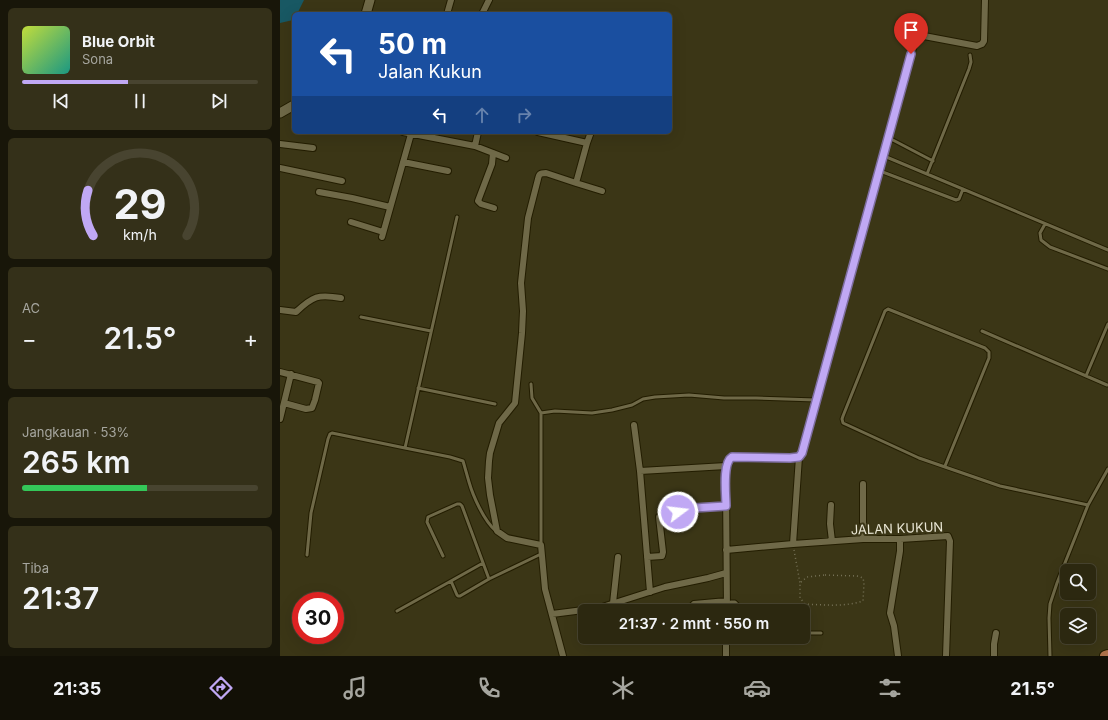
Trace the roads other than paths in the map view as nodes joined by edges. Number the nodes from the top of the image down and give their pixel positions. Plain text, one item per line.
1 (370, 0) edge
2 (450, 0) edge
3 (489, 0) edge
4 (985, 0) edge
5 (367, 12) edge
6 (447, 12) edge
7 (483, 12) edge
8 (970, 55) dead end
9 (292, 107) edge
10 (280, 114) edge
11 (407, 134) edge
12 (412, 134) edge
13 (477, 134) edge
14 (562, 134) edge
15 (590, 134) edge
16 (889, 138) junction
17 (587, 143) junction
18 (280, 144) edge
19 (474, 146) junction
20 (313, 148) dead end
21 (492, 153) junction
22 (884, 156) junction
23 (506, 158) dead end
24 (933, 160) junction
25 (403, 162) junction
26 (280, 168) edge
27 (448, 171) dead end
28 (880, 171) junction
29 (927, 174) junction
30 (342, 181) dead end
31 (576, 183) junction
32 (963, 189) junction
33 (602, 191) dead end
34 (319, 192) dead end
35 (390, 207) junction
36 (494, 208) dead end
37 (457, 217) dead end
38 (351, 222) dead end
39 (1045, 224) junction
40 (1108, 250) edge
41 (1108, 270) edge
42 (341, 298) dead end
43 (280, 310) edge
44 (361, 317) dead end
45 (1108, 324) edge
46 (431, 331) junction
47 (982, 332) dead end
48 (280, 372) edge
49 (291, 374) junction
50 (1086, 376) junction
51 (531, 384) dead end
52 (1107, 385) edge
53 (418, 388) junction
54 (816, 400) junction
55 (284, 403) junction
56 (495, 404) dead end
57 (541, 413) junction
58 (280, 419) edge
59 (634, 425) dead end
60 (405, 448) junction
61 (799, 457) junction
62 (726, 466) junction
63 (945, 466) junction
64 (1108, 469) edge
65 (640, 471) junction
66 (863, 484) dead end
67 (831, 505) dead end
68 (1088, 505) junction
69 (726, 506) junction
70 (497, 531) junction
71 (863, 539) junction
72 (900, 539) junction
73 (832, 542) junction
74 (793, 544) junction
75 (541, 545) junction
76 (726, 550) junction
77 (541, 554) junction
78 (307, 555) dead end
79 (443, 556) dead end
80 (618, 557) dead end
81 (647, 557) junction
82 (483, 563) junction
83 (726, 573) junction
84 (490, 579) junction
85 (451, 580) junction
86 (650, 592) junction
87 (613, 603) junction
88 (727, 604) edge
89 (397, 611) dead end
90 (552, 614) junction
91 (810, 633) edge
92 (821, 633) dead end
93 (996, 633) dead end
94 (726, 644) edge
95 (563, 656) edge
96 (726, 656) edge
97 (898, 656) edge
98 (946, 656) edge
99 (994, 656) edge
100 (1050, 656) edge

1 - 5 main road
2 - 6 street
3 - 7 street
4 - 16 street
8 - 24 lane
9 - 10 main road
11 - 25 street
12 - 19 street
13 - 19 street
14 - 17 street
15 - 17 street
16 - 22 street
16 - 24 lane
17 - 31 street
18 - 20 street
19 - 21 street
21 - 23 street
21 - 36 street
22 - 28 street
22 - 29 lane
24 - 29 lane
25 - 27 street
25 - 35 street
26 - 30 street
28 - 32 lane
28 - 54 street
29 - 32 lane
31 - 33 street
31 - 70 street
32 - 39 lane
34 - 35 street
35 - 38 street
37 - 46 lane
39 - 40 lane
39 - 41 lane
42 - 43 street
44 - 46 lane
45 - 50 lane
46 - 53 lane
47 - 50 lane
48 - 49 street
49 - 55 street
49 - 55 street
50 - 52 lane
51 - 57 lane
53 - 56 lane
53 - 60 lane
54 - 57 lane
54 - 61 street
55 - 58 street
57 - 75 lane
59 - 65 street
60 - 70 lane
60 - 78 lane
61 - 62 street
61 - 74 street
62 - 65 street
62 - 69 street
63 - 63 lane
63 - 68 lane
64 - 68 lane
65 - 81 street
66 - 71 street
67 - 73 street
68 - 100 lane
69 - 76 street
69 - 81 street
70 - 75 street
71 - 72 street, JALAN KUKUN
71 - 73 street, JALAN KUKUN
72 - 97 street
72 - 98 street, JALAN KUKUN
73 - 74 street, JALAN KUKUN
74 - 76 street, JALAN KUKUN
75 - 77 street
76 - 83 street
77 - 84 lane
77 - 90 street
79 - 82 lane
80 - 87 street
81 - 86 street
82 - 84 lane
82 - 85 lane
83 - 86 street
83 - 88 street
84 - 85 lane
85 - 89 lane
86 - 87 street
87 - 90 street
90 - 95 street
91 - 92 lane
93 - 99 street
94 - 96 street

